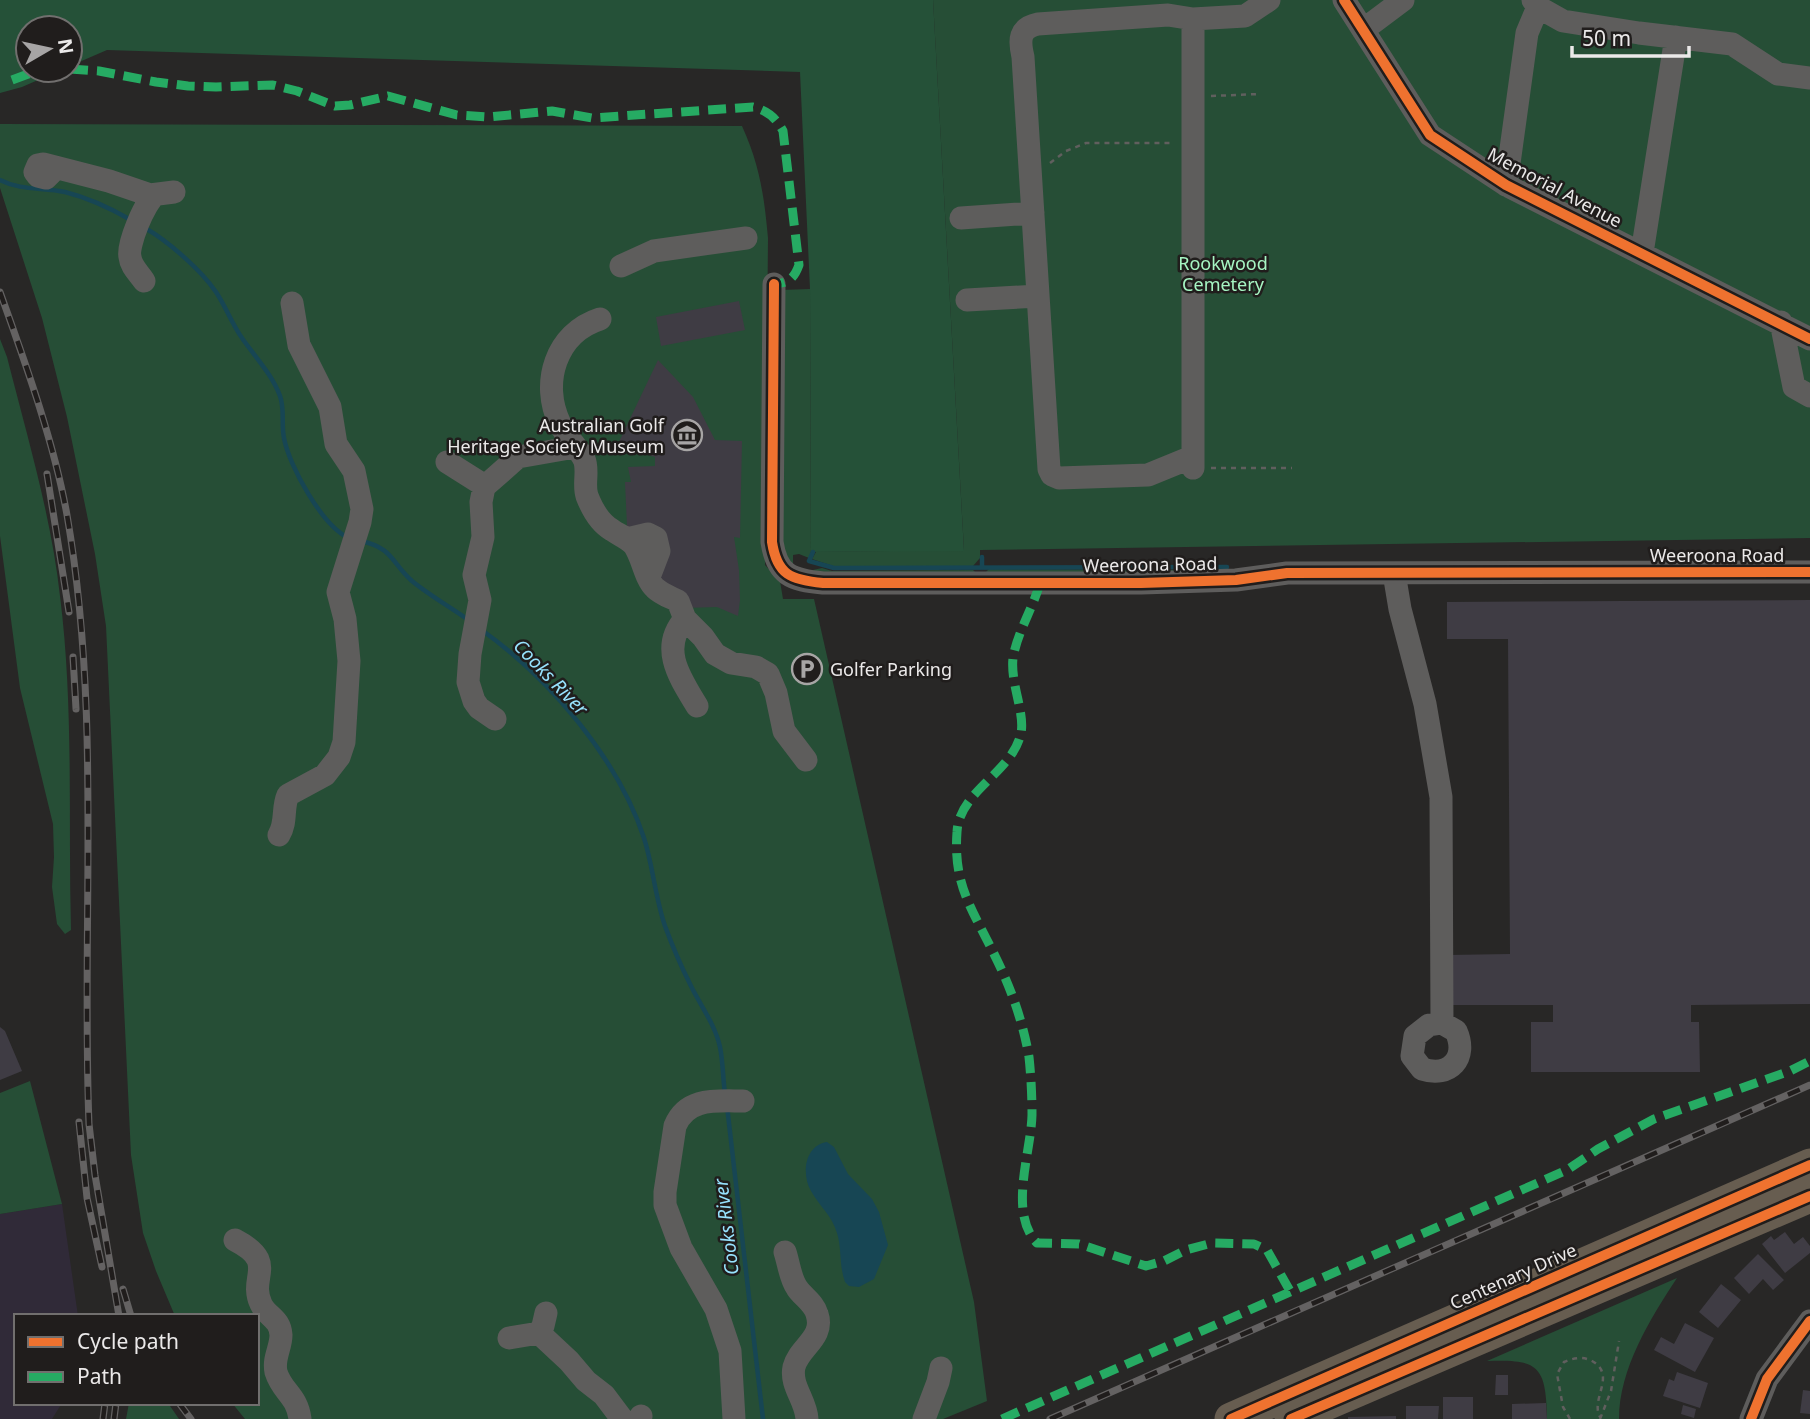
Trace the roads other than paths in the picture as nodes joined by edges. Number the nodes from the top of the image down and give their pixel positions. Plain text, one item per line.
1 (1269, 0) edge
2 (1344, 0) edge
3 (1400, 1) edge
4 (1535, 4) edge
5 (1193, 19) junction
6 (1363, 30) junction
7 (1676, 37) junction
8 (1810, 78) edge
9 (57, 168) dead end
10 (1506, 185) junction
11 (1033, 214) junction
12 (961, 218) dead end
13 (746, 238) dead end
14 (1642, 253) junction
15 (621, 266) dead end
16 (144, 281) dead end
17 (774, 284) dead end
18 (1038, 296) junction
19 (967, 300) dead end
20 (292, 303) dead end
21 (600, 319) dead end
22 (1781, 322) junction
23 (1810, 339) edge
24 (1810, 396) edge
25 (575, 447) junction
26 (447, 462) dead end
27 (485, 485) junction
28 (1810, 572) edge
29 (1394, 573) junction
30 (685, 619) junction
31 (697, 706) dead end
32 (495, 719) dead end
33 (806, 760) dead end
34 (279, 835) dead end
35 (1442, 1023) dead end
36 (743, 1101) dead end
37 (1810, 1165) edge
38 (1810, 1196) edge
39 (235, 1240) dead end
40 (785, 1252) dead end
41 (1810, 1321) edge
42 (509, 1338) dead end
43 (941, 1368) dead end
44 (634, 1418) edge
45 (300, 1419) edge
46 (734, 1419) edge
47 (807, 1419) edge
48 (924, 1419) edge
49 (1231, 1419) edge
50 (1291, 1419) edge
51 (1751, 1419) edge

1 - 5 street
2 - 6 street, Memorial Avenue
3 - 6 street
4 - 7 street
4 - 10 street
5 - 11 street
5 - 18 street
6 - 10 street, Memorial Avenue
7 - 8 street
7 - 14 street
9 - 16 street
10 - 14 street, Memorial Avenue
11 - 12 street
11 - 18 street
13 - 15 street
14 - 22 street, Memorial Avenue
17 - 29 street, Weeroona Road
18 - 19 street
20 - 34 street
21 - 25 street
22 - 23 street, Memorial Avenue
22 - 24 street
25 - 27 street
25 - 30 street
26 - 27 street
27 - 32 street
28 - 29 street, Weeroona Road
29 - 35 street
30 - 31 street
30 - 33 street
36 - 46 street
37 - 49 highway, Centenary Drive
38 - 50 highway
39 - 45 street
40 - 47 street
41 - 51 street
42 - 44 street
43 - 48 street

